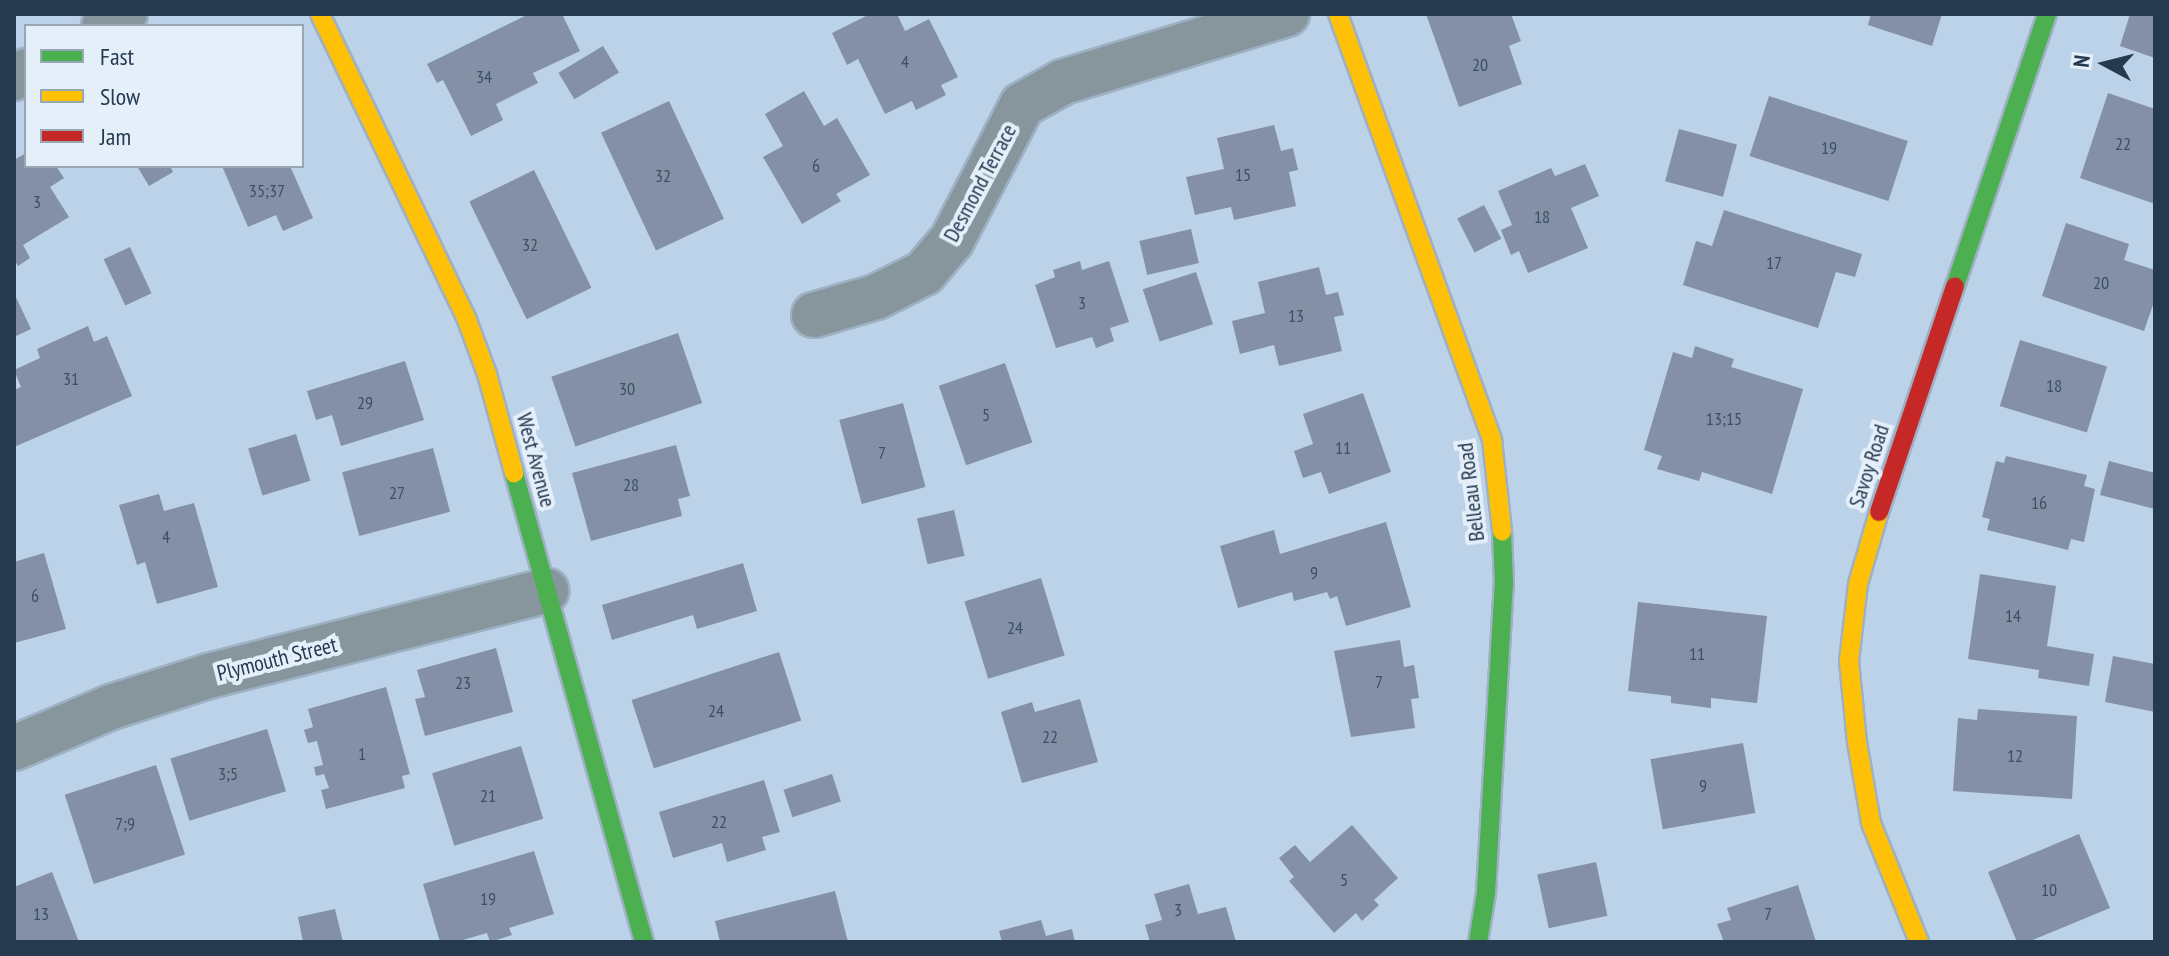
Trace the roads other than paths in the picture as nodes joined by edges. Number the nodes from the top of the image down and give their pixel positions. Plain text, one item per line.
1 (125, 14) edge
2 (320, 14) edge
3 (1287, 14) edge
4 (1338, 14) edge
5 (2047, 14) edge
6 (108, 24) edge
7 (814, 315) dead end
8 (546, 591) junction
9 (14, 748) edge
10 (644, 942) edge
11 (1478, 942) edge
12 (1919, 942) edge

1 - 6 street
2 - 8 street, West Avenue
3 - 7 street, Desmond Terrace
4 - 11 street, Belleau Road
5 - 12 street, Savoy Road
8 - 9 street, Plymouth Street
8 - 10 street, West Avenue

